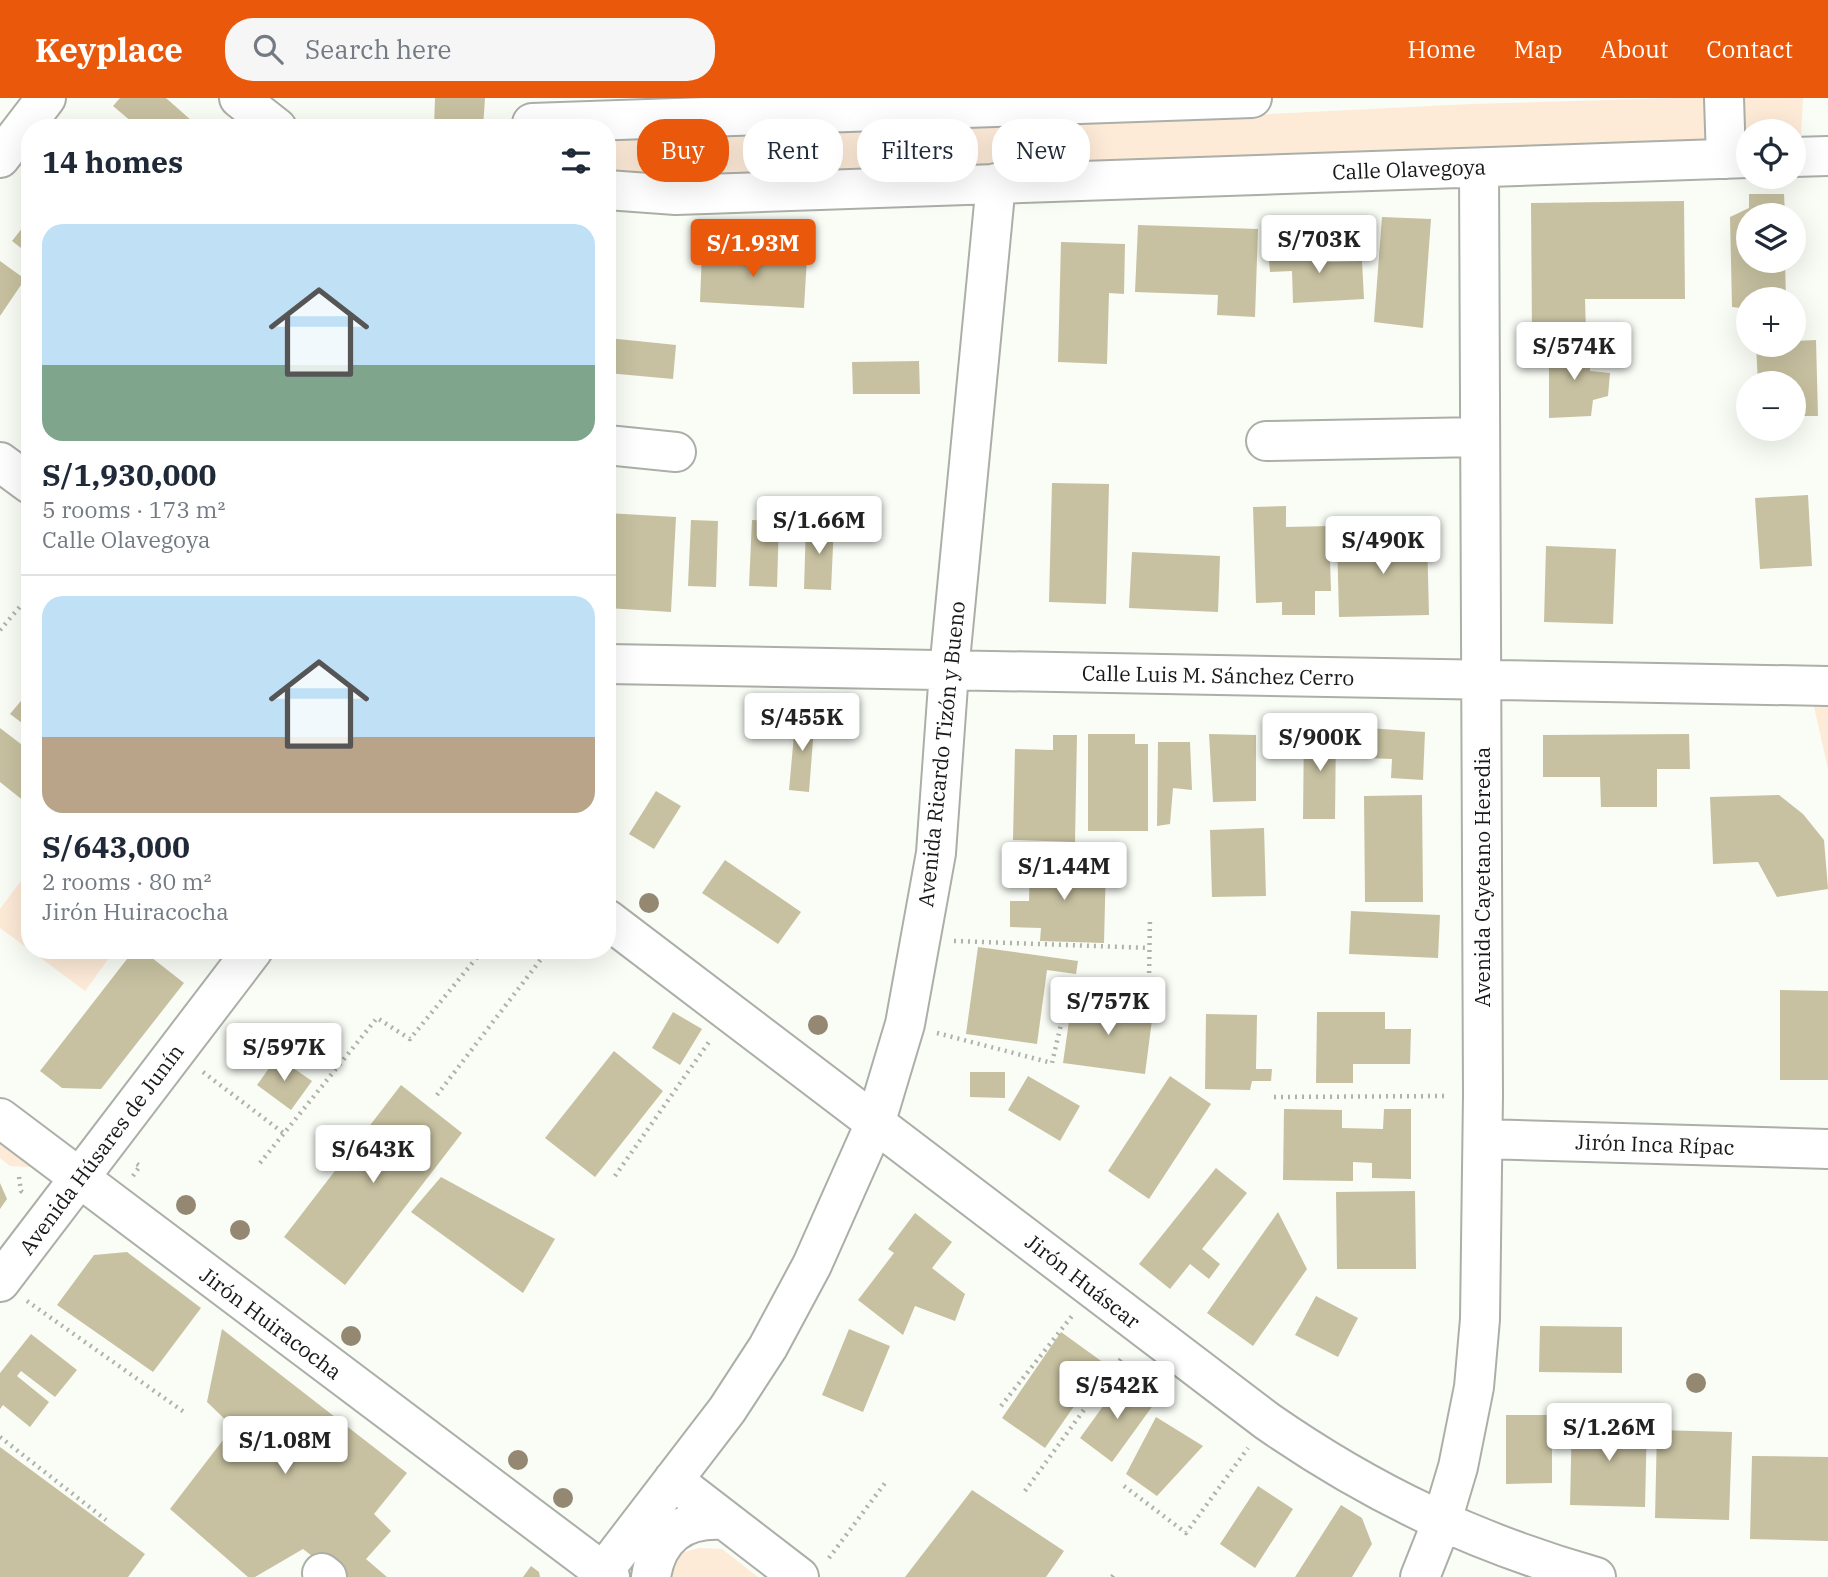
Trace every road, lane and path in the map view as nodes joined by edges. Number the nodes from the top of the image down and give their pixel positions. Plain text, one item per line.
1 (46, 98) edge
2 (239, 98) edge
3 (1252, 98) edge
4 (1724, 98) edge
5 (533, 116) edge
6 (675, 118) junction
7 (30, 119) edge
8 (266, 119) edge
9 (21, 131) edge
10 (1736, 154) edge
11 (1828, 156) edge
12 (1806, 157) edge
13 (0, 158) edge
14 (1736, 159) edge
15 (1479, 168) junction
16 (996, 183) junction
17 (616, 191) edge
18 (676, 195) junction
19 (1480, 437) junction
20 (1266, 441) dead end
21 (616, 446) edge
22 (676, 452) dead end
23 (0, 461) edge
24 (21, 477) edge
25 (21, 606) edge
26 (0, 631) edge
27 (616, 664) edge
28 (949, 671) junction
29 (1481, 677) junction
30 (1828, 686) edge
31 (1150, 917) dead end
32 (616, 926) edge
33 (921, 940) junction
34 (1149, 948) junction
35 (246, 959) edge
36 (476, 959) edge
37 (541, 959) edge
38 (1149, 980) dead end
39 (1066, 1003) dead end
40 (730, 1012) junction
41 (905, 1024) junction
42 (175, 1051) junction
43 (437, 1096) dead end
44 (1483, 1096) junction
45 (1274, 1097) dead end
46 (0, 1118) edge
47 (876, 1121) junction
48 (286, 1135) junction
49 (1483, 1139) junction
50 (1828, 1149) edge
51 (260, 1163) dead end
52 (615, 1176) dead end
53 (78, 1177) junction
54 (10, 1288) edge
55 (1094, 1288) junction
56 (1143, 1327) junction
57 (1001, 1406) dead end
58 (184, 1412) dead end
59 (1267, 1421) junction
60 (0, 1437) edge
61 (673, 1480) junction
62 (885, 1483) dead end
63 (1124, 1486) dead end
64 (1025, 1491) dead end
65 (106, 1520) dead end
66 (722, 1520) junction
67 (1441, 1524) junction
68 (810, 1572) edge
69 (604, 1575) edge
70 (651, 1577) edge
71 (1420, 1577) edge
72 (1597, 1577) edge

1 - 7 street
2 - 8 street
3 - 6 street
4 - 10 street
5 - 6 street
6 - 18 street
9 - 13 street
11 - 12 street
14 - 15 street, Calle Olavegoya
15 - 16 street, Calle Olavegoya
15 - 19 street, Avenida Cayetano Heredia
16 - 18 street, Calle Olavegoya
16 - 28 street, Avenida Ricardo Tizón y Bueno
17 - 18 street, Calle Olavegoya
19 - 20 street
19 - 29 street, Avenida Cayetano Heredia
21 - 22 street
23 - 24 street
25 - 26 path
27 - 28 street, Calle Luis M. Sánchez Cerro
28 - 29 street, Calle Luis M. Sánchez Cerro
28 - 33 street, Avenida Ricardo Tizón y Bueno
29 - 30 street, Calle Luis M. Sánchez Cerro
29 - 44 street, Avenida Cayetano Heredia
31 - 34 path
32 - 40 street, Jirón Huáscar
33 - 34 path
33 - 41 street, Avenida Ricardo Tizón y Bueno
34 - 38 path
35 - 42 street, Avenida Húsares de Junín
36 - 48 path
37 - 43 path
39 - 41 path
40 - 47 street, Jirón Huáscar
40 - 52 path
41 - 47 street, Avenida Ricardo Tizón y Bueno
42 - 48 path
42 - 53 street, Avenida Húsares de Junín
44 - 45 path
44 - 49 street, Avenida Cayetano Heredia
46 - 53 street, Jirón Huiracocha
47 - 55 street, Jirón Huáscar
47 - 61 street, Avenida Ricardo Tizón y Bueno
48 - 51 path
49 - 50 street, Jirón Inca Rípac
49 - 67 street, Avenida Cayetano Heredia
53 - 54 street, Avenida Húsares de Junín
53 - 69 street, Jirón Huiracocha
54 - 58 path
55 - 56 street, Jirón Huáscar
55 - 57 path
56 - 59 street, Jirón Huáscar
56 - 64 path
59 - 63 path
59 - 67 street, Jirón Huáscar
60 - 65 path
61 - 66 street
61 - 69 street, Avenida Ricardo Tizón y Bueno
62 - 68 path
66 - 68 street
66 - 70 street
67 - 71 street, Avenida Cayetano Heredia
67 - 72 street, Jirón Huáscar

